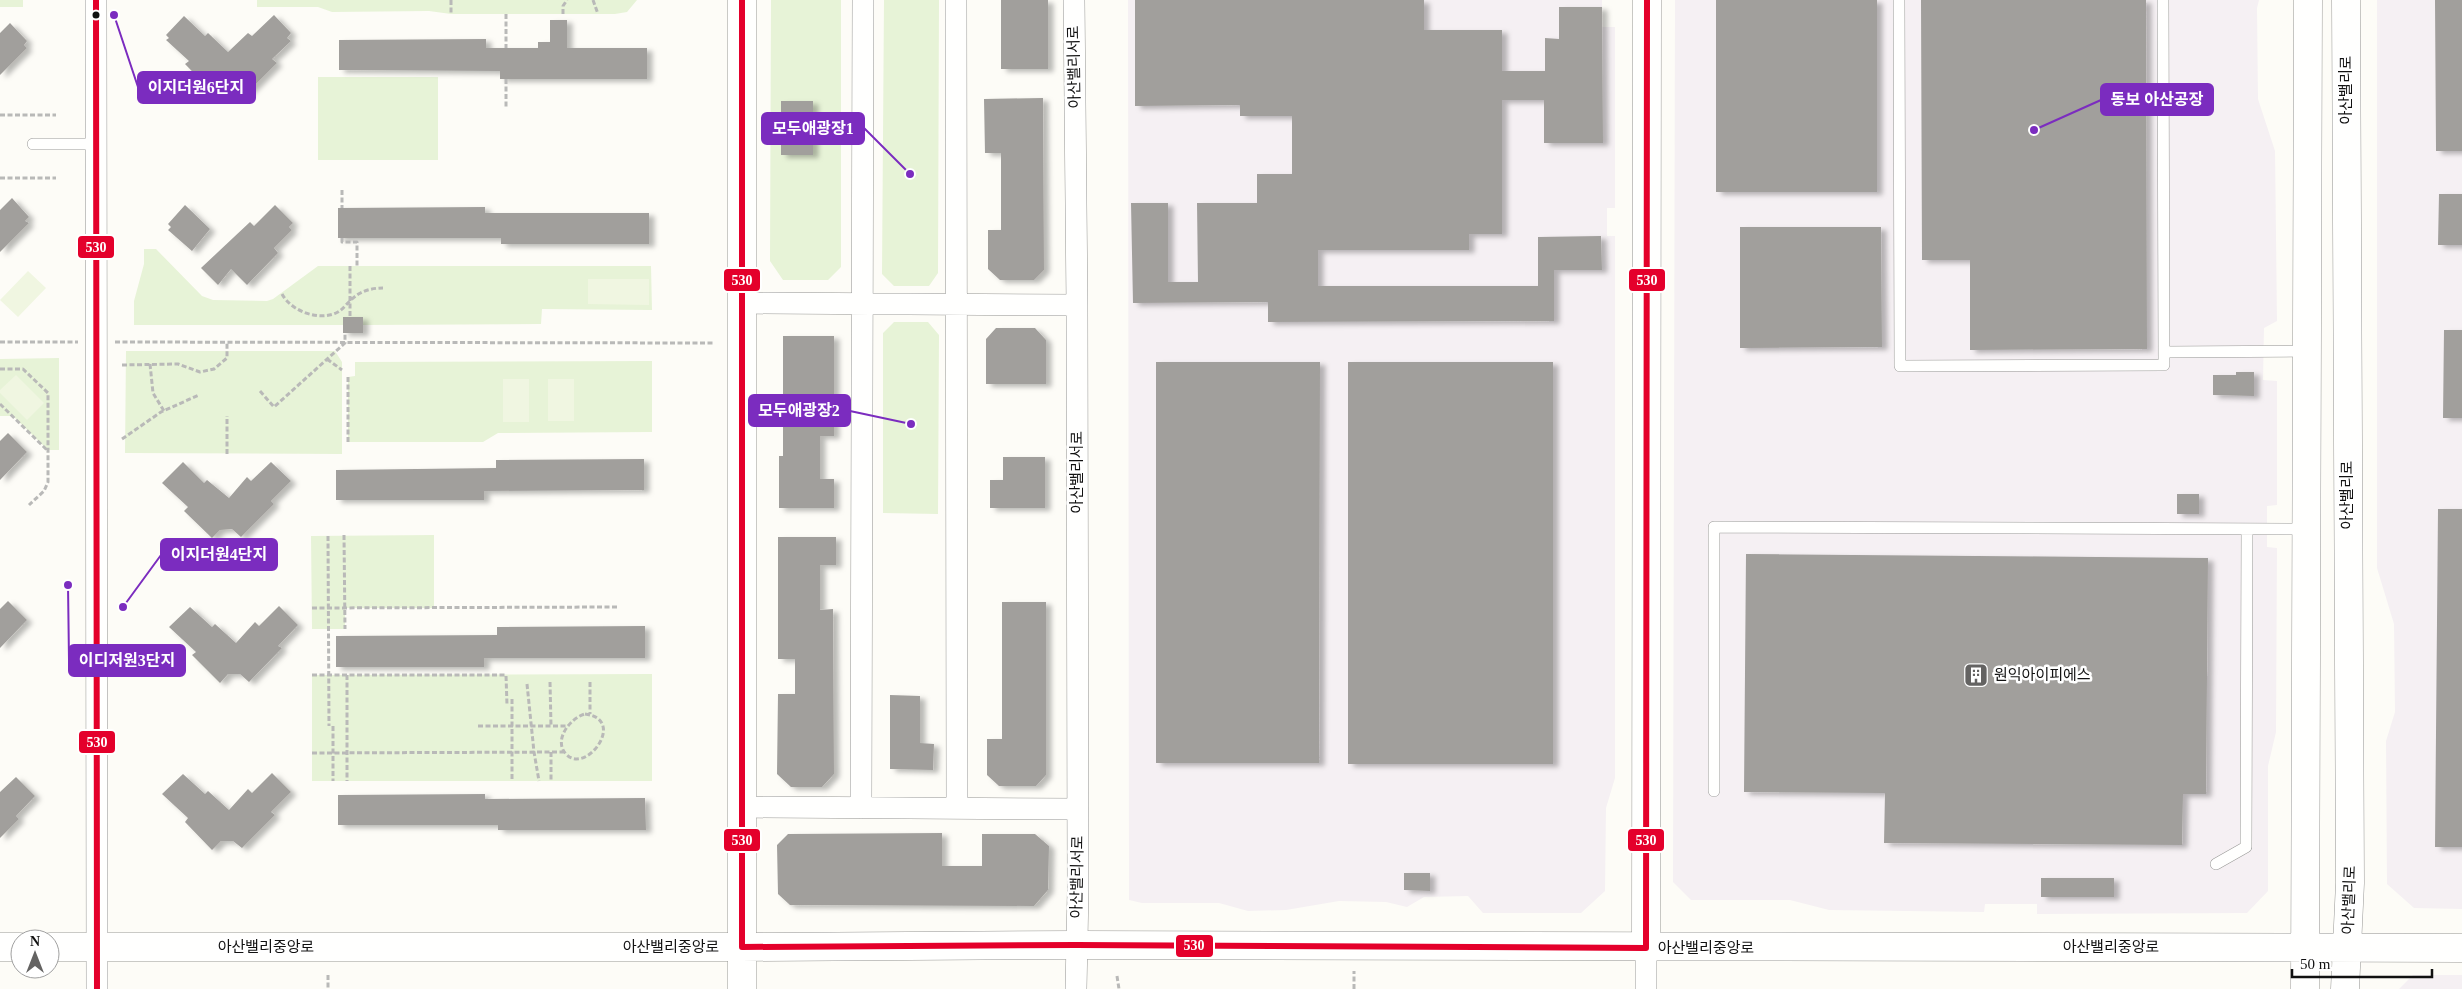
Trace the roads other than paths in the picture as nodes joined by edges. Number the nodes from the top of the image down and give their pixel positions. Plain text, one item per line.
1 (96, 0) edge
2 (742, 0) edge
3 (864, 0) edge
4 (956, 0) edge
5 (1074, 0) edge
6 (1646, 0) edge
7 (1899, 0) edge
8 (2163, 0) edge
9 (2308, 0) edge
10 (2346, 0) edge
11 (33, 144) dead end
12 (96, 144) junction
13 (742, 303) junction
14 (863, 303) junction
15 (957, 304) junction
16 (1077, 304) junction
17 (2307, 351) junction
18 (2164, 352) junction
19 (2247, 529) junction
20 (2306, 529) junction
21 (1714, 791) dead end
22 (742, 807) junction
23 (861, 808) junction
24 (957, 808) junction
25 (1078, 808) junction
26 (2216, 864) dead end
27 (1076, 945) junction
28 (60, 947) edge
29 (97, 947) junction
30 (742, 947) junction
31 (2305, 947) junction
32 (1646, 948) junction
33 (2347, 948) junction
34 (2462, 948) edge
35 (97, 989) edge
36 (742, 989) edge
37 (1076, 989) edge
38 (1646, 989) edge
39 (2305, 989) edge
40 (2346, 989) edge

1 - 12 street
2 - 13 street
3 - 14 street
4 - 15 street
5 - 16 street, 아산밸리서로
6 - 32 street
7 - 18 lane
8 - 18 lane
9 - 17 street
10 - 33 street, 아산밸리로
11 - 12 lane
12 - 29 street
13 - 14 street
13 - 22 street
14 - 15 street
14 - 23 street
15 - 16 street
15 - 24 street
16 - 25 street, 아산밸리서로
17 - 18 lane
17 - 20 street
19 - 20 lane
19 - 21 lane
19 - 26 lane
20 - 31 street
22 - 23 street
22 - 30 street
23 - 24 street
24 - 25 street
25 - 27 street, 아산밸리서로
27 - 30 street, 아산밸리중앙로
27 - 32 street, 아산밸리중앙로
27 - 37 street, 아산밸리서로
28 - 29 street, 아산밸리중앙로
29 - 30 street, 아산밸리중앙로
29 - 35 street
30 - 36 street
31 - 32 street, 아산밸리중앙로
31 - 33 street, 아산밸리중앙로
31 - 39 street
32 - 38 street
33 - 34 street, 아산밸리중앙로
33 - 40 street, 아산밸리로

